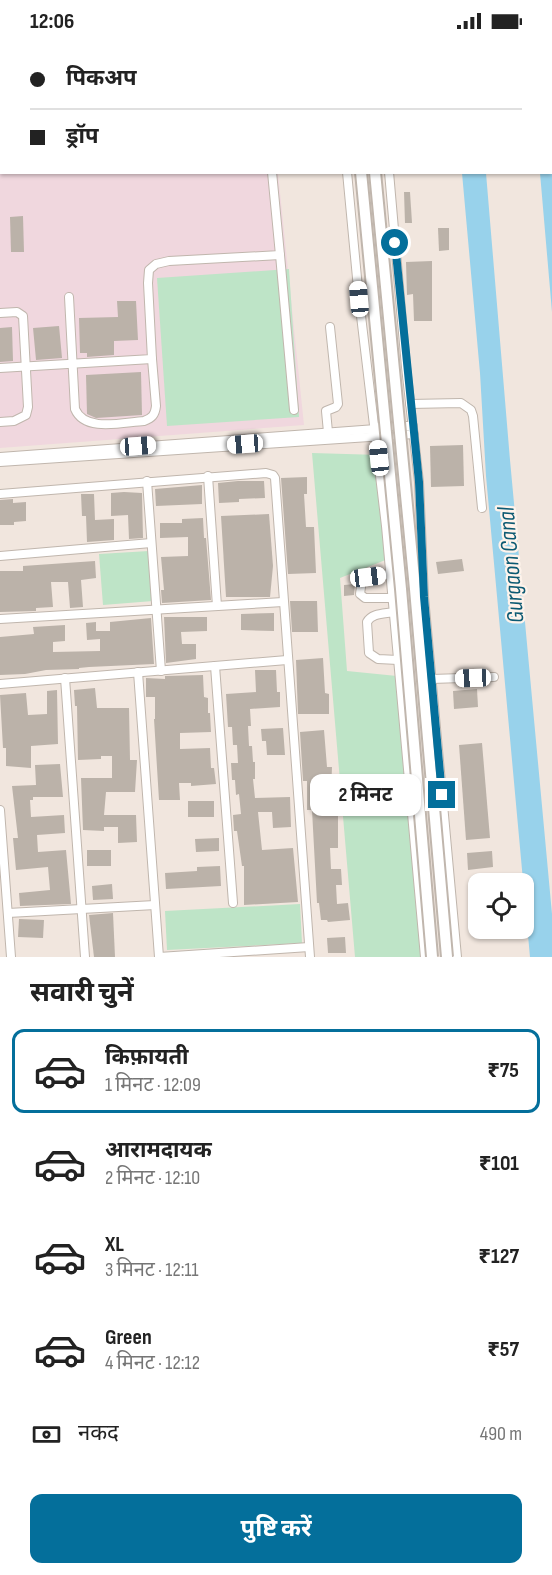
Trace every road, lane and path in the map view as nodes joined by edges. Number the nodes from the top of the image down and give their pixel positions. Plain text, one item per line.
1 (272, 174) edge
2 (347, 174) edge
3 (361, 174) edge
4 (375, 174) edge
5 (389, 174) edge
6 (280, 255) junction
7 (69, 297) dead end
8 (0, 313) edge
9 (330, 327) dead end
10 (152, 358) junction
11 (73, 364) junction
12 (25, 367) junction
13 (0, 368) edge
14 (410, 404) junction
15 (294, 410) dead end
16 (0, 422) edge
17 (413, 430) junction
18 (328, 432) junction
19 (376, 432) junction
20 (0, 457) edge
21 (0, 462) edge
22 (208, 476) junction
23 (147, 481) junction
24 (0, 494) edge
25 (482, 508) dead end
26 (151, 543) junction
27 (0, 556) edge
28 (390, 574) junction
29 (393, 598) junction
30 (283, 602) junction
31 (217, 606) junction
32 (156, 609) junction
33 (394, 612) junction
34 (0, 619) edge
35 (287, 660) junction
36 (398, 660) junction
37 (215, 666) junction
38 (160, 670) junction
39 (138, 672) junction
40 (494, 677) dead end
41 (65, 678) junction
42 (432, 679) junction
43 (0, 684) edge
44 (0, 810) edge
45 (233, 903) dead end
46 (155, 905) junction
47 (81, 909) junction
48 (8, 913) junction
49 (309, 947) junction
50 (239, 954) edge
51 (11, 957) edge
52 (84, 957) edge
53 (159, 957) edge
54 (310, 957) edge
55 (425, 957) edge
56 (432, 957) edge
57 (447, 957) edge
58 (457, 957) edge

1 - 6 street
2 - 19 street
3 - 56 highway, bridge
4 - 57 highway, bridge
5 - 14 street
6 - 10 street
6 - 15 street
7 - 11 street
8 - 12 street
9 - 18 street
10 - 11 street
10 - 11 street
11 - 12 street
12 - 13 street
12 - 16 street
14 - 17 street
14 - 25 street
17 - 19 street
17 - 42 street
18 - 19 street
18 - 20 street
19 - 21 street
19 - 28 street
22 - 23 street
22 - 30 street
22 - 31 street
23 - 24 street
23 - 26 street
26 - 27 street
26 - 32 street
28 - 29 street
28 - 29 street
29 - 33 street
30 - 31 street
30 - 35 street
31 - 32 street
32 - 34 street
32 - 38 street
33 - 36 street
33 - 36 street
35 - 37 street
35 - 49 street
36 - 55 street
37 - 38 street
37 - 45 street
38 - 39 street
39 - 41 street
39 - 46 street
40 - 42 street
41 - 43 street
41 - 47 street
42 - 58 street
44 - 48 street
46 - 47 street
46 - 53 street
47 - 48 street
47 - 52 street
48 - 51 street
49 - 50 street
49 - 54 street
50 - 53 street

